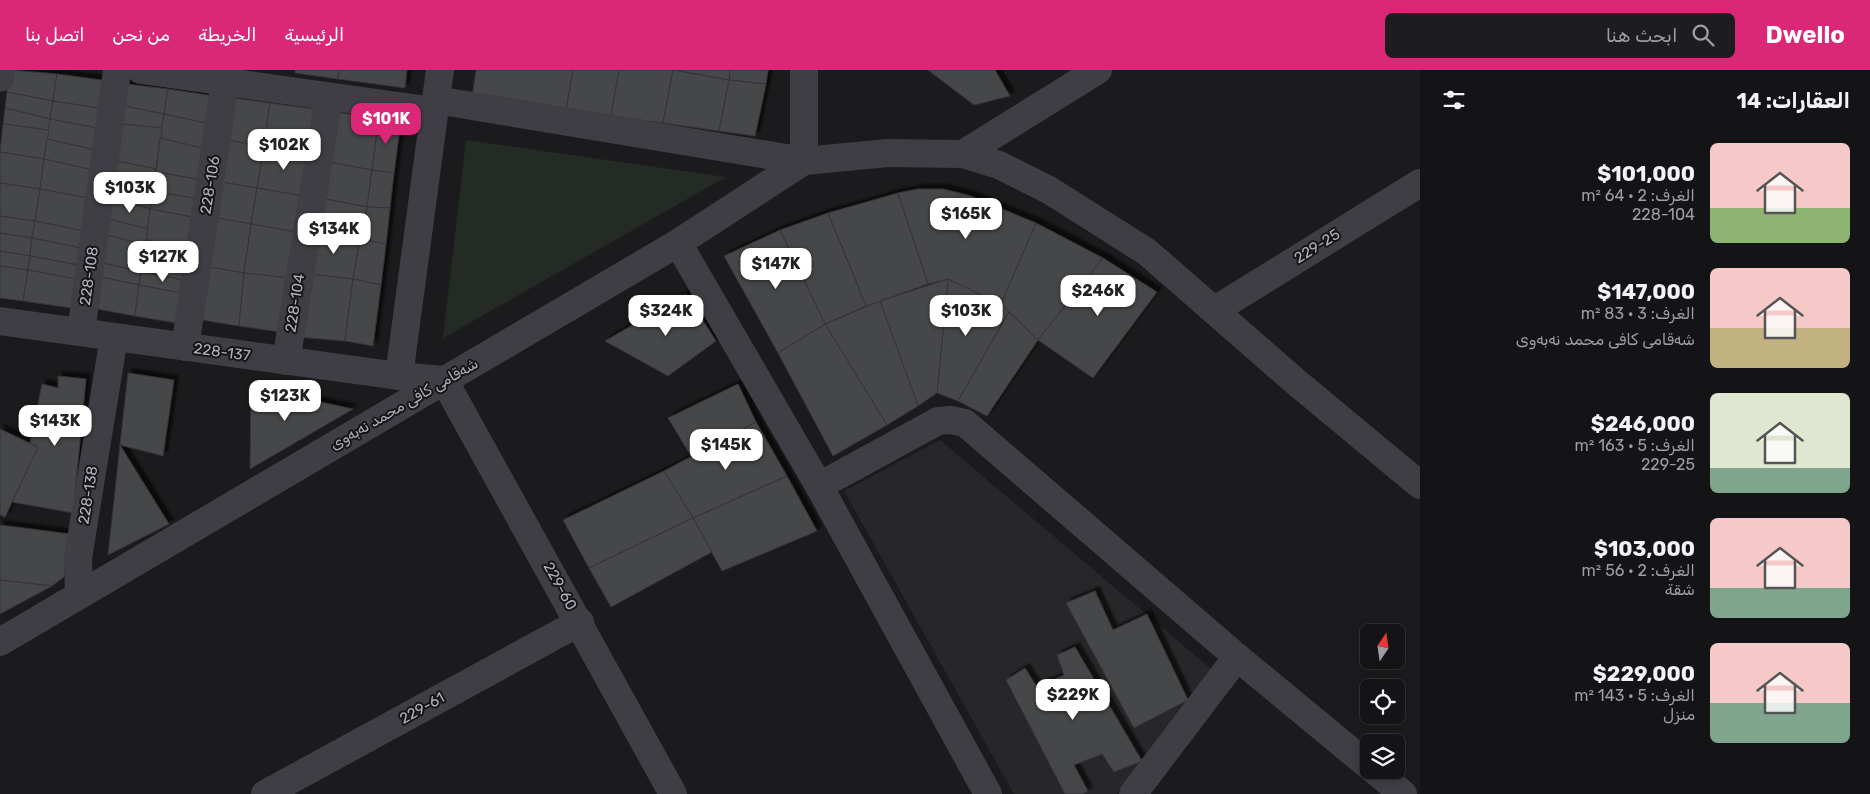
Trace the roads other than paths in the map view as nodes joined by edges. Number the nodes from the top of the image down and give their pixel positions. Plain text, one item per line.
1 (1, 70) edge
2 (117, 70) edge
3 (148, 70) edge
4 (440, 70) edge
5 (804, 70) edge
6 (1098, 70) edge
7 (0, 78) edge
8 (225, 83) junction
9 (329, 98) junction
10 (435, 106) junction
11 (963, 154) junction
12 (804, 161) junction
13 (1420, 183) edge
14 (678, 243) junction
15 (1215, 310) junction
16 (0, 321) edge
17 (81, 332) junction
18 (114, 337) junction
19 (186, 347) junction
20 (286, 361) junction
21 (399, 376) junction
22 (444, 380) junction
23 (1420, 485) edge
24 (819, 486) junction
25 (80, 595) junction
26 (580, 622) junction
27 (0, 642) edge
28 (1237, 657) junction
29 (1360, 759) edge
30 (1385, 779) edge
31 (265, 794) edge
32 (673, 794) edge
33 (988, 794) edge
34 (1133, 794) edge
35 (1403, 794) edge

1 - 7 street
2 - 17 street, 228-108
3 - 8 street
4 - 10 street
5 - 12 street
6 - 11 street
8 - 9 street
8 - 19 street, 228-106
9 - 10 street
9 - 20 street, 228-104
10 - 12 street
10 - 21 street
11 - 12 street
11 - 15 street
12 - 14 street, شەقامی کافی محمد نەبەوی
13 - 15 street, 229-25
14 - 22 street, شەقامی کافی محمد نەبەوی
14 - 24 street
15 - 23 street
16 - 17 street, 228-137
17 - 18 street, 228-137
18 - 19 street, 228-137
18 - 25 street, 228-138
19 - 20 street, 228-137
20 - 21 street, 228-137
21 - 22 street, 228-137
22 - 25 street, شەقامی کافی محمد نەبەوی
22 - 26 street, 229-60
24 - 28 street
24 - 33 street
25 - 27 street, شەقامی کافی محمد نەبەوی
26 - 31 street, 229-61
26 - 32 street, 229-60
28 - 29 street
28 - 34 street
30 - 35 street

